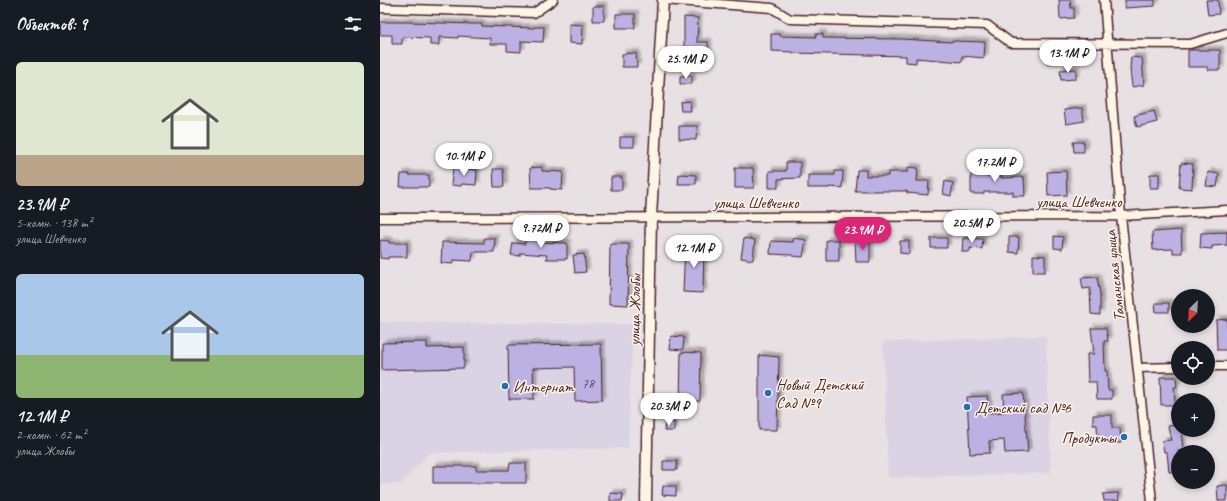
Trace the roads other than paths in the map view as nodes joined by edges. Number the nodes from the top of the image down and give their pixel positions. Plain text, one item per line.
1 (553, 0) edge
2 (663, 0) edge
3 (1104, 0) edge
4 (380, 8) edge
5 (1227, 33) edge
6 (1107, 43) junction
7 (1227, 210) edge
8 (1121, 216) junction
9 (651, 217) junction
10 (380, 218) edge
11 (1215, 366) edge
12 (1227, 366) edge
13 (1171, 367) edge
14 (1138, 368) junction
15 (646, 501) edge
16 (1152, 501) edge

1 - 4 street
2 - 6 street
2 - 9 street, улица Жлобы
3 - 6 street, Таманская улица
5 - 6 street
6 - 8 street, Таманская улица
7 - 8 street, улица Шевченко
8 - 9 street, улица Шевченко
8 - 14 street, Таманская улица
9 - 10 street, улица Шевченко
9 - 15 street, улица Жлобы
11 - 12 street
13 - 14 street
14 - 16 street, Таманская улица

